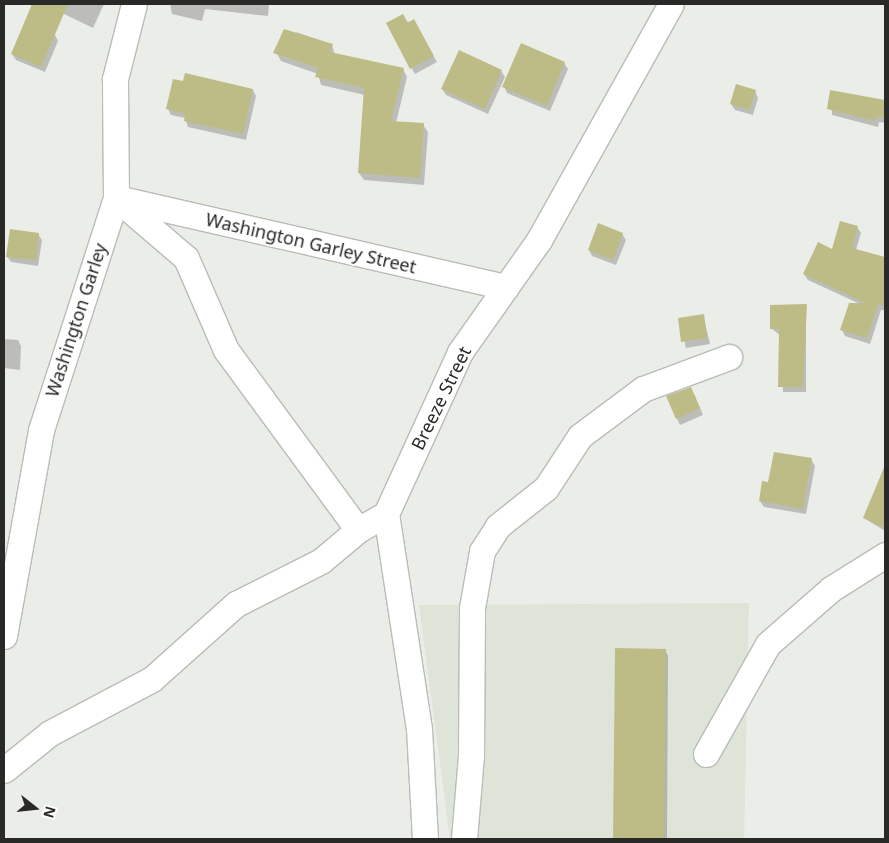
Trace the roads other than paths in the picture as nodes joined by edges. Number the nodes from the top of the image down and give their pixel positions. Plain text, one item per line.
1 (134, 4) edge
2 (671, 4) edge
3 (116, 198) junction
4 (506, 287) junction
5 (729, 357) dead end
6 (386, 514) junction
7 (358, 530) junction
8 (885, 554) edge
9 (4, 636) edge
10 (706, 754) dead end
11 (4, 770) edge
12 (425, 839) edge
13 (464, 839) edge

1 - 3 street, Washington Garley
2 - 4 street, Breeze Street
3 - 4 street, Washington Garley Street
3 - 7 street
3 - 9 street, Washington Garley
4 - 6 street, Breeze Street
5 - 13 street
6 - 7 street
6 - 12 street
7 - 11 street
8 - 10 street

